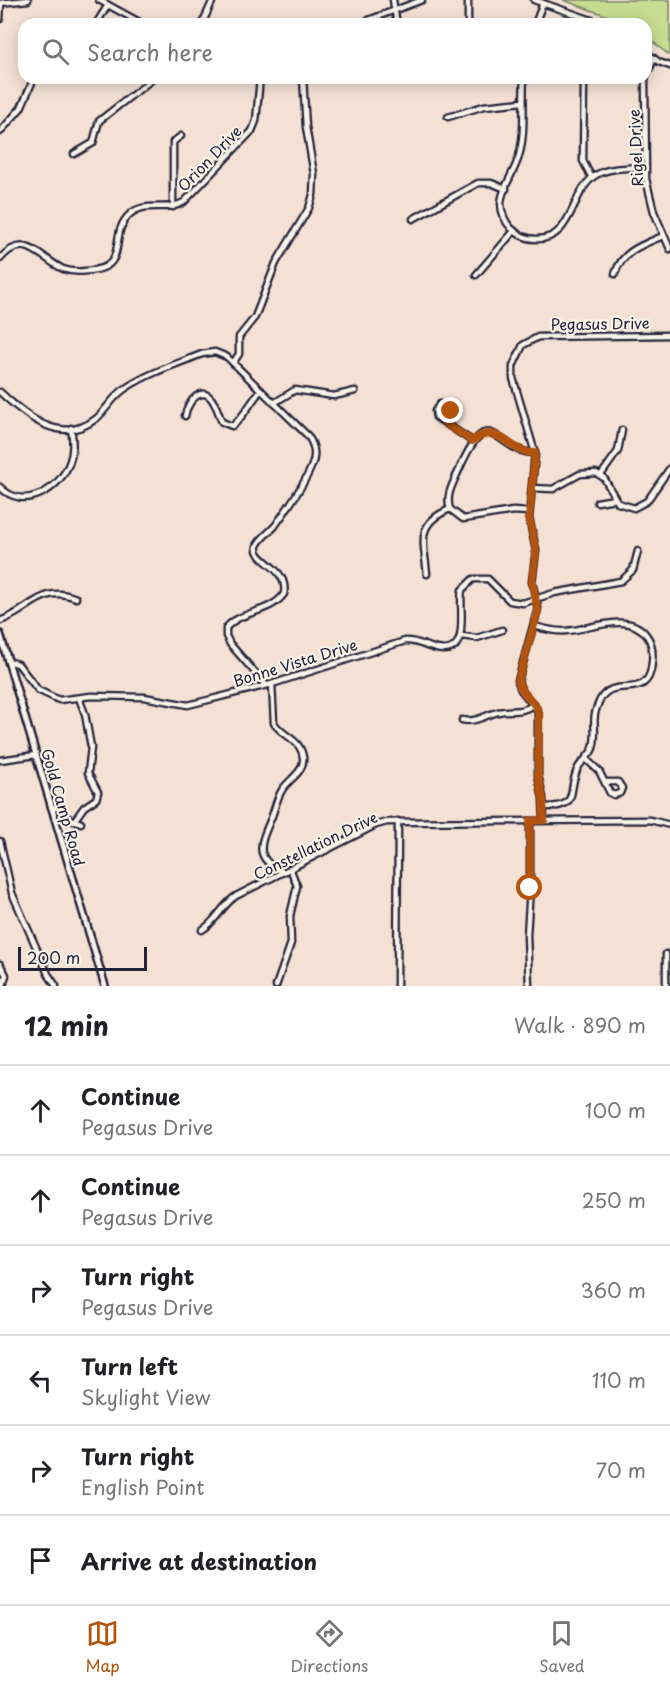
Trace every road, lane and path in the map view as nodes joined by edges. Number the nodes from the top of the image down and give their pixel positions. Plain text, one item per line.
1 (28, 0) edge
2 (99, 0) edge
3 (213, 0) edge
4 (393, 0) edge
5 (422, 0) edge
6 (468, 0) edge
7 (534, 0) edge
8 (0, 3) edge
9 (543, 3) junction
10 (108, 5) junction
11 (396, 9) junction
12 (100, 18) edge
13 (132, 18) edge
14 (205, 18) edge
15 (373, 18) edge
16 (397, 18) edge
17 (468, 18) edge
18 (537, 18) edge
19 (584, 18) edge
20 (0, 19) edge
21 (654, 59) joint
22 (652, 64) edge
23 (670, 66) edge
24 (31, 84) edge
25 (145, 84) edge
26 (259, 84) edge
27 (303, 84) edge
28 (524, 84) edge
29 (584, 84) edge
30 (646, 84) edge
31 (523, 102) junction
32 (448, 117) dead end
33 (0, 132) edge
34 (181, 136) dead end
35 (74, 154) dead end
36 (645, 167) junction
37 (592, 178) junction
38 (506, 189) junction
39 (173, 207) junction
40 (414, 219) dead end
41 (514, 231) junction
42 (663, 236) junction
43 (670, 249) edge
44 (0, 259) edge
45 (476, 274) dead end
46 (615, 274) dead end
47 (670, 335) edge
48 (233, 363) junction
49 (261, 390) junction
50 (355, 391) dead end
51 (0, 392) edge
52 (274, 403) junction
53 (184, 416) dead end
54 (446, 424) junction
55 (71, 428) junction
56 (622, 430) dead end
57 (472, 441) junction
58 (535, 453) junction
59 (670, 468) edge
60 (601, 475) junction
61 (0, 487) edge
62 (532, 488) junction
63 (615, 499) junction
64 (597, 502) dead end
65 (450, 509) junction
66 (529, 512) junction
67 (638, 551) dead end
68 (427, 574) dead end
69 (75, 598) dead end
70 (536, 599) junction
71 (0, 621) edge
72 (534, 626) junction
73 (502, 630) dead end
74 (0, 634) edge
75 (461, 636) junction
76 (8, 661) junction
77 (269, 684) junction
78 (79, 698) junction
79 (534, 704) junction
80 (462, 720) dead end
81 (36, 755) junction
82 (586, 759) junction
83 (0, 760) edge
84 (605, 782) dead end
85 (51, 807) junction
86 (544, 807) junction
87 (544, 820) junction
88 (74, 821) junction
89 (398, 821) junction
90 (530, 821) junction
91 (81, 823) dead end
92 (670, 825) edge
93 (0, 841) edge
94 (290, 868) junction
95 (284, 872) junction
96 (202, 930) dead end
97 (666, 954) dead end
98 (0, 964) edge
99 (3, 986) edge
100 (56, 986) edge
101 (105, 986) edge
102 (276, 986) edge
103 (397, 986) edge
104 (529, 986) edge
105 (666, 986) edge

1 - 8 street
2 - 10 street
3 - 14 street
4 - 11 street
5 - 11 street
6 - 17 street
7 - 9 street
8 - 20 street
9 - 18 street
9 - 19 street
10 - 12 street
10 - 13 street
11 - 15 street
11 - 16 street
21 - 22 street, Rigel Drive
21 - 23 street
24 - 33 street
25 - 35 street
26 - 39 street, Orion Drive
27 - 48 street
28 - 31 street
29 - 37 street
30 - 36 street, Rigel Drive
31 - 32 street
31 - 38 street
34 - 39 street
36 - 37 street
36 - 42 street, Rigel Drive
37 - 41 street
38 - 40 street
38 - 41 street
39 - 44 street, Orion Drive
41 - 45 street
42 - 43 street, Rigel Drive
42 - 46 street
47 - 58 street, Pegasus Drive
48 - 49 street
48 - 55 street
49 - 52 street
49 - 53 street
50 - 52 street
51 - 55 street
52 - 77 street
54 - 54 street
54 - 57 street
55 - 61 street
56 - 60 street
57 - 58 street
57 - 65 street
58 - 62 street, Pegasus Drive
59 - 63 street
60 - 62 street
60 - 63 street
62 - 66 street, Pegasus Drive
63 - 64 street
65 - 66 street
65 - 68 street
66 - 70 street, Pegasus Drive
67 - 70 street
69 - 71 street
70 - 72 street, Pegasus Drive
70 - 75 street
72 - 79 street, Pegasus Drive
72 - 82 street
73 - 75 street
74 - 76 street, Gold Camp Road
75 - 77 street, Bonne Vista Drive
76 - 78 street, Bonne Vista Drive
76 - 81 street, Gold Camp Road
77 - 78 street, Bonne Vista Drive
77 - 95 street
78 - 88 street
79 - 80 street
79 - 86 street, Pegasus Drive
81 - 83 street
81 - 85 street, Gold Camp Road
82 - 84 street
82 - 86 street
85 - 88 street
85 - 101 street, Gold Camp Road
86 - 87 street, Pegasus Drive
87 - 90 street, Constellation Drive
87 - 92 street, Constellation Drive
88 - 91 street
89 - 90 street, Constellation Drive
89 - 94 street, Constellation Drive
89 - 103 street
90 - 104 street
93 - 100 street
94 - 95 street, Constellation Drive
94 - 102 street
95 - 96 street, Constellation Drive
97 - 105 street
98 - 99 street

